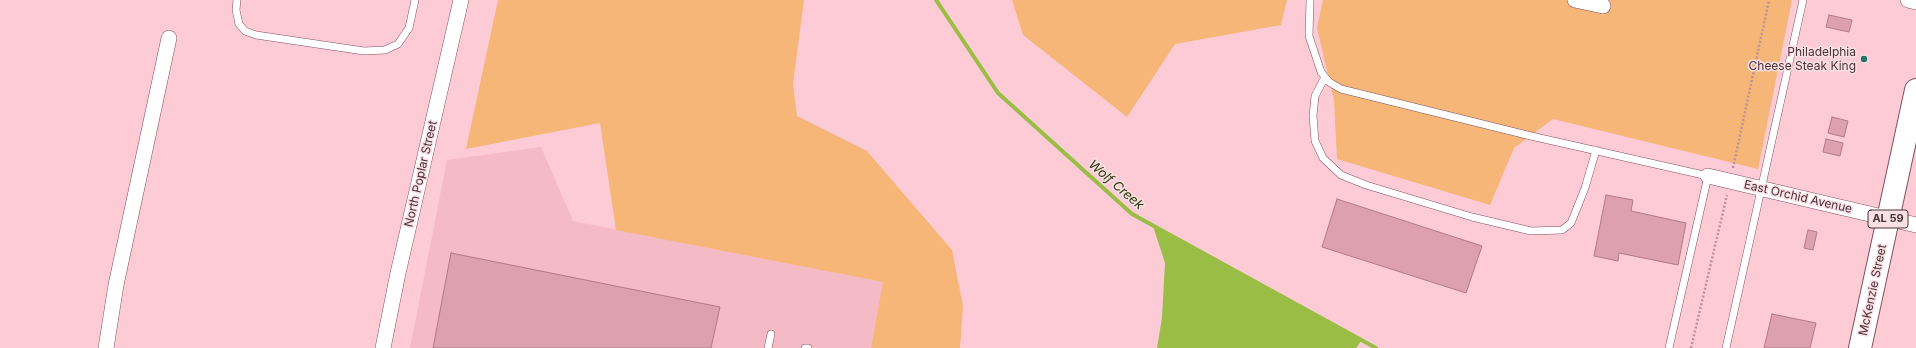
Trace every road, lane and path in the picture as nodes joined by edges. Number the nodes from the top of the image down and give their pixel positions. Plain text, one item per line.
1 (237, 0) edge
2 (415, 0) edge
3 (461, 0) edge
4 (1310, 0) edge
5 (1575, 0) edge
6 (1803, 0) edge
7 (1908, 0) edge
8 (1916, 2) edge
9 (1603, 6) dead end
10 (169, 38) dead end
11 (1325, 77) junction
12 (1916, 90) edge
13 (1596, 150) junction
14 (1708, 176) junction
15 (1762, 189) junction
16 (1888, 219) junction
17 (1916, 225) edge
18 (771, 334) dead end
19 (106, 348) edge
20 (383, 348) edge
21 (768, 348) edge
22 (1669, 348) edge
23 (1726, 348) edge
24 (1860, 348) edge

1 - 2 lane
3 - 20 street, North Poplar Street
4 - 11 lane
5 - 9 street
6 - 15 lane
7 - 8 street
10 - 19 street
11 - 13 lane
11 - 13 lane
12 - 16 main road, McKenzie Street / AL 59
13 - 14 lane
14 - 15 street, East Orchid Avenue
14 - 22 lane
15 - 16 street, East Orchid Avenue
15 - 23 lane
16 - 17 street, East Orchid Avenue
16 - 24 main road, McKenzie Street / AL 59
18 - 21 lane

